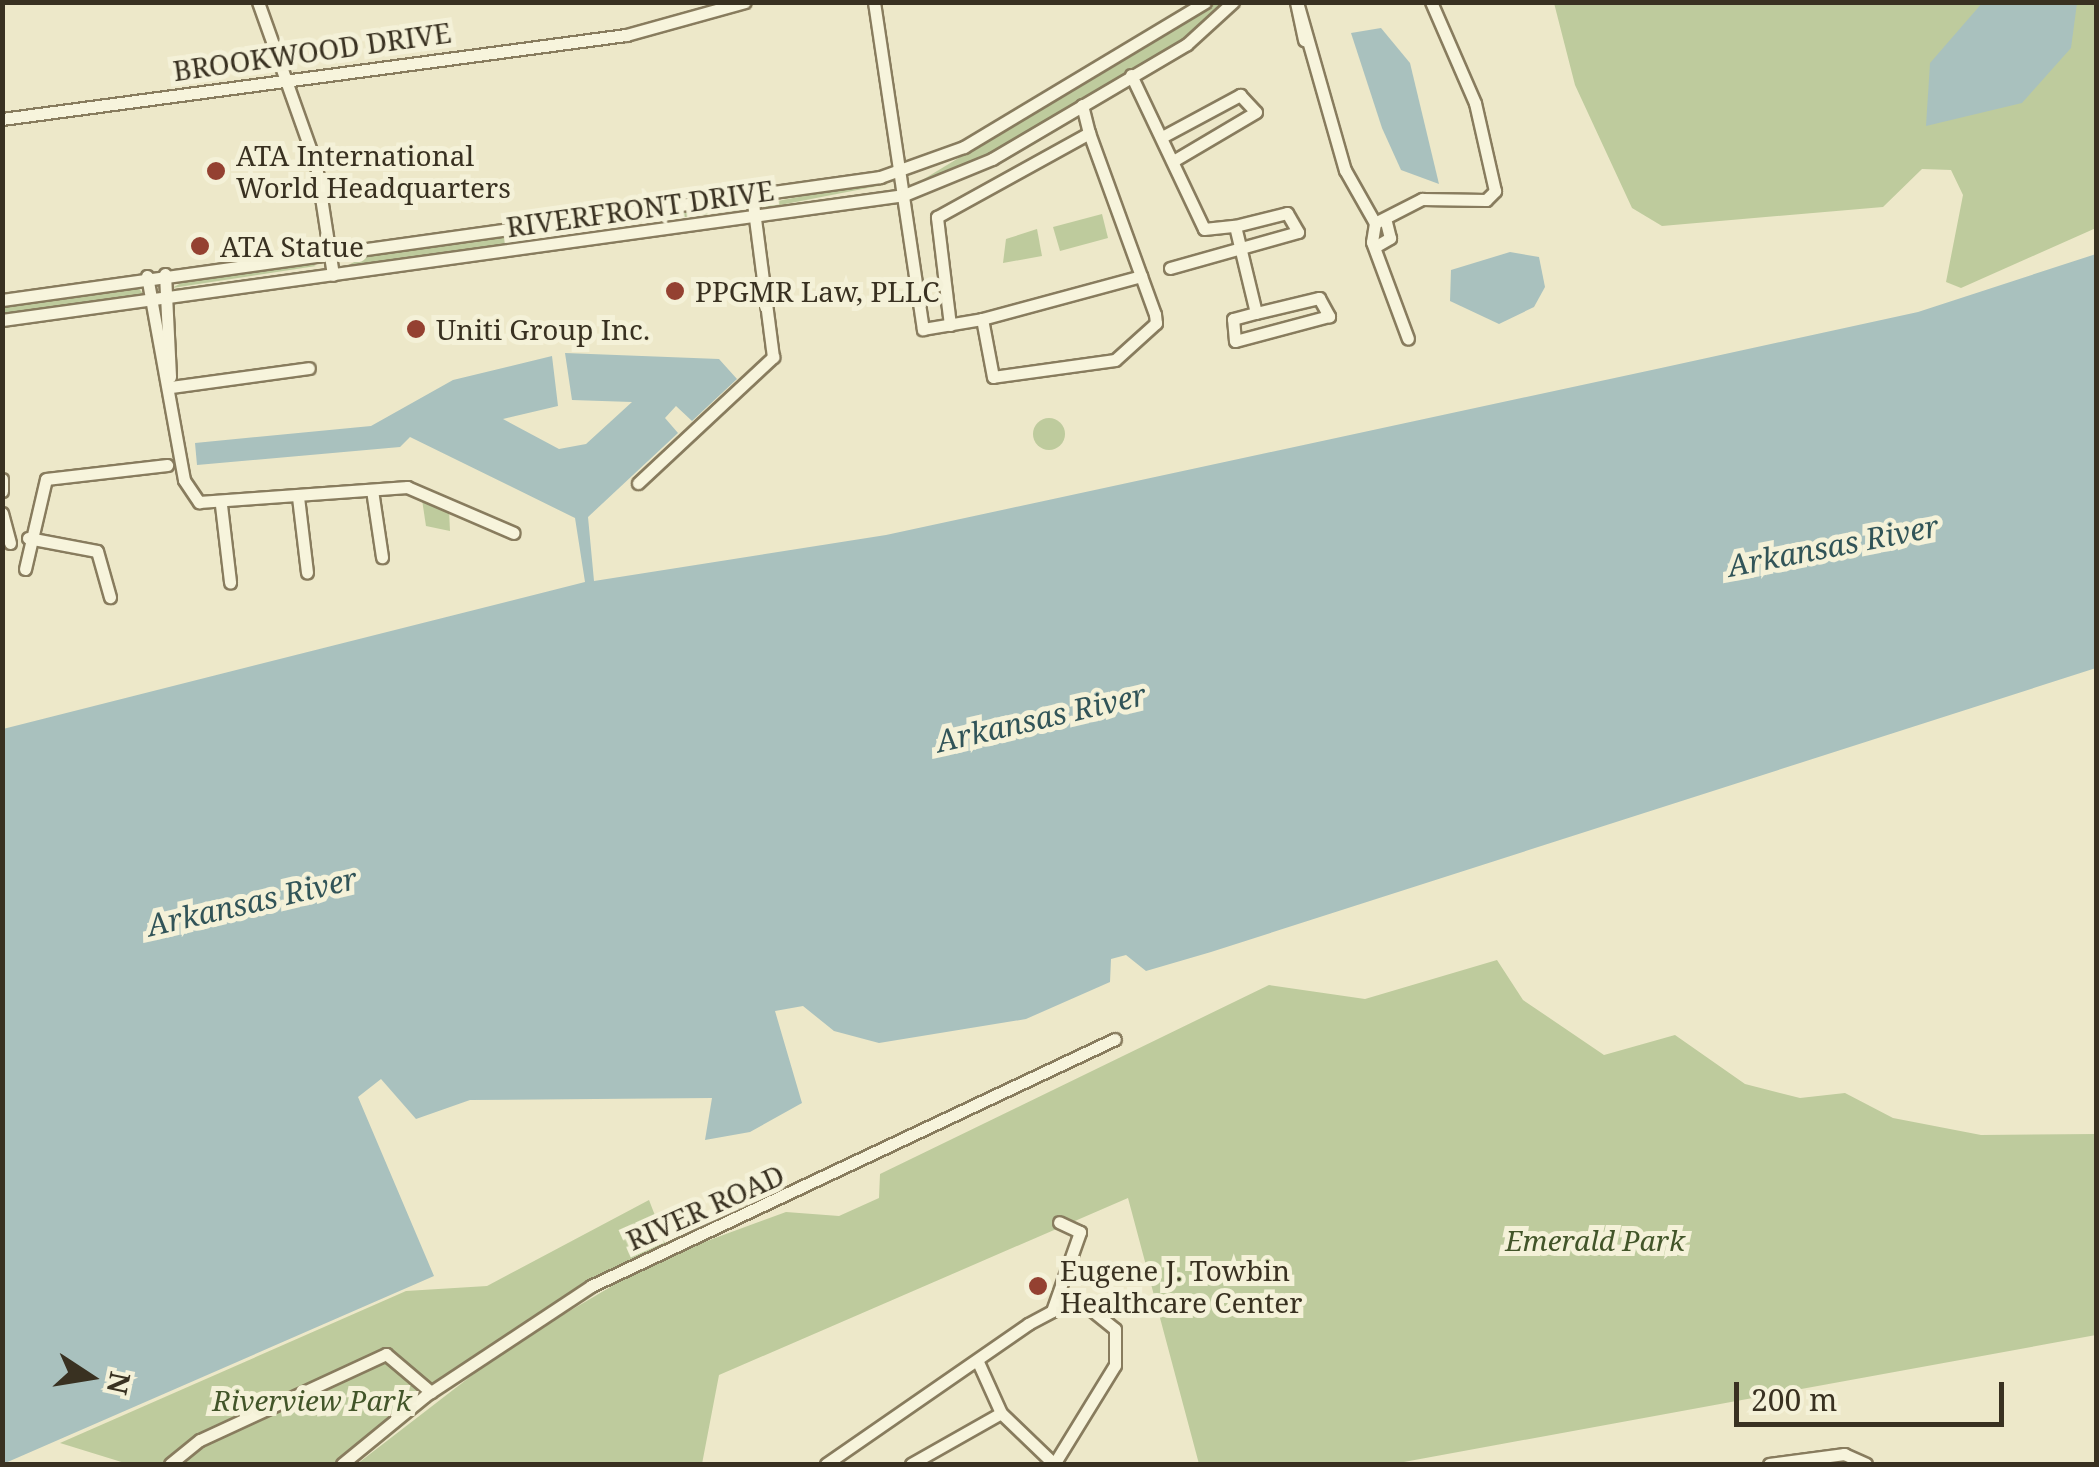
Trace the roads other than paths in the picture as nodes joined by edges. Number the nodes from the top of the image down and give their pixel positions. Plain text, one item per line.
1 (258, 2) edge
2 (744, 2) edge
3 (874, 2) edge
4 (1205, 2) edge
5 (1233, 2) edge
6 (1297, 2) edge
7 (1431, 2) edge
8 (1132, 75) junction
9 (285, 78) junction
10 (1082, 104) junction
11 (2, 118) edge
12 (1089, 133) junction
13 (1162, 137) junction
14 (1173, 161) junction
15 (900, 171) junction
16 (752, 195) junction
17 (904, 195) junction
18 (756, 218) junction
19 (1380, 223) junction
20 (1235, 226) junction
21 (330, 251) junction
22 (1242, 252) junction
23 (1170, 268) dead end
24 (165, 274) junction
25 (333, 274) junction
26 (147, 276) junction
27 (1141, 276) junction
28 (168, 298) junction
29 (2, 300) edge
30 (151, 300) junction
31 (1256, 313) junction
32 (982, 319) junction
33 (2, 320) edge
34 (950, 324) junction
35 (1408, 339) dead end
36 (308, 368) dead end
37 (170, 382) junction
38 (166, 465) dead end
39 (2, 480) edge
40 (638, 483) dead end
41 (372, 490) junction
42 (2, 491) edge
43 (298, 496) junction
44 (220, 504) junction
45 (2, 514) edge
46 (514, 533) dead end
47 (26, 541) junction
48 (6, 544) edge
49 (382, 557) dead end
50 (25, 570) dead end
51 (307, 572) dead end
52 (230, 582) dead end
53 (110, 597) dead end
54 (1115, 1039) dead end
55 (1059, 1222) dead end
56 (1052, 1311) junction
57 (978, 1362) junction
58 (431, 1392) junction
59 (1001, 1412) junction
60 (170, 1464) edge
61 (342, 1464) edge
62 (826, 1464) edge
63 (911, 1464) edge
64 (1054, 1464) edge
65 (1769, 1464) edge
66 (1866, 1464) edge

1 - 9 street
2 - 9 street, BROOKWOOD DRIVE
3 - 15 street
4 - 15 street, RIVERFRONT DRIVE
5 - 8 street, RIVERFRONT DRIVE
6 - 19 street
7 - 19 street
8 - 10 street, RIVERFRONT DRIVE
8 - 13 street
9 - 11 street, BROOKWOOD DRIVE
9 - 21 street
10 - 12 street
10 - 17 street, RIVERFRONT DRIVE
12 - 27 street
12 - 34 street
13 - 14 street
13 - 14 street
14 - 20 street
15 - 16 street, RIVERFRONT DRIVE
15 - 17 street
16 - 18 street
16 - 21 street, RIVERFRONT DRIVE
17 - 18 street, RIVERFRONT DRIVE
17 - 34 street
18 - 25 street, RIVERFRONT DRIVE
18 - 40 street
19 - 35 street
20 - 22 street
20 - 22 street
21 - 24 street, RIVERFRONT DRIVE
21 - 25 street
22 - 23 street
22 - 31 street
24 - 26 street, RIVERFRONT DRIVE
24 - 28 street
25 - 28 street, RIVERFRONT DRIVE
26 - 29 street, RIVERFRONT DRIVE
26 - 30 street
27 - 32 street
27 - 32 street
28 - 30 street, RIVERFRONT DRIVE
28 - 37 street
30 - 33 street, RIVERFRONT DRIVE
30 - 37 street
31 - 31 street
32 - 34 street
36 - 37 street
37 - 44 street
38 - 47 street
39 - 42 street
41 - 43 street
41 - 46 street
41 - 49 street
43 - 44 street
43 - 51 street
44 - 52 street
45 - 48 street
47 - 48 street
47 - 50 street
47 - 53 street
54 - 58 street, RIVER ROAD
55 - 56 street
56 - 57 street
56 - 64 street
57 - 59 street
57 - 62 street
58 - 60 street
58 - 61 street, RIVER ROAD
59 - 63 street
59 - 64 street
65 - 66 street

